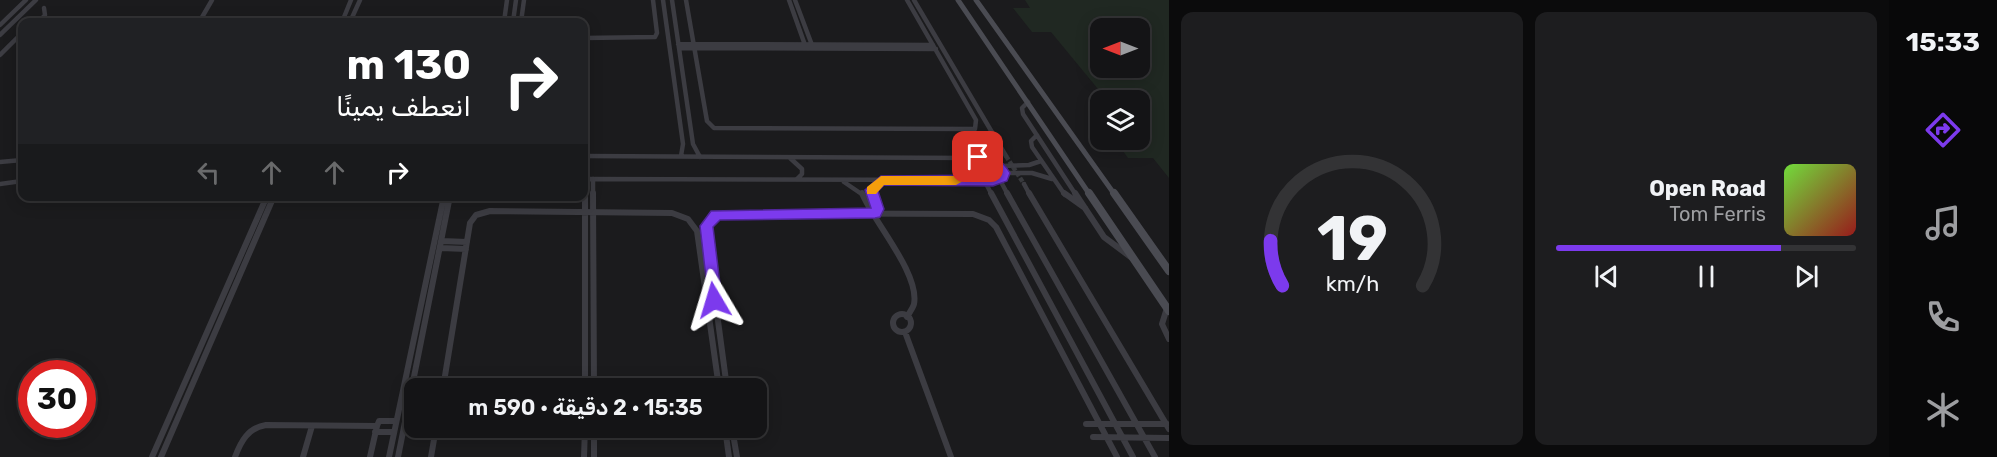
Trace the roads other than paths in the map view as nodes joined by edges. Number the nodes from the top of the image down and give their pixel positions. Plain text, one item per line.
1 (26, 0) edge
2 (36, 0) edge
3 (212, 0) edge
4 (351, 0) edge
5 (360, 0) edge
6 (507, 0) edge
7 (516, 0) edge
8 (524, 0) edge
9 (653, 0) edge
10 (663, 0) edge
11 (672, 0) edge
12 (686, 0) edge
13 (789, 0) edge
14 (795, 0) edge
15 (907, 0) edge
16 (914, 0) edge
17 (958, 0) edge
18 (976, 0) edge
19 (207, 7) junction
20 (44, 8) dead end
21 (665, 13) junction
22 (674, 13) junction
23 (42, 18) edge
24 (193, 18) edge
25 (202, 18) edge
26 (343, 18) edge
27 (352, 18) edge
28 (505, 18) edge
29 (514, 18) edge
30 (522, 18) edge
31 (0, 25) edge
32 (0, 35) edge
33 (18, 37) edge
34 (588, 38) edge
35 (805, 45) junction
36 (812, 45) junction
37 (679, 46) junction
38 (694, 46) junction
39 (882, 47) junction
40 (934, 47) junction
41 (0, 55) edge
42 (676, 94) junction
43 (686, 94) junction
44 (1028, 102) junction
45 (1036, 135) junction
46 (588, 156) edge
47 (681, 156) junction
48 (1006, 156) tunnel mouth
49 (700, 157) junction
50 (787, 157) junction
51 (974, 158) junction
52 (18, 160) edge
53 (1041, 161) junction
54 (0, 162) edge
55 (1029, 165) junction
56 (1000, 166) junction
57 (1004, 173) junction
58 (1034, 174) junction
59 (588, 179) edge
60 (593, 179) junction
61 (796, 180) junction
62 (840, 180) junction
63 (881, 180) junction
64 (983, 180) junction
65 (1000, 180) junction
66 (1055, 181) junction
67 (18, 182) edge
68 (0, 184) edge
69 (1024, 184) tunnel mouth
70 (864, 197) junction
71 (873, 197) junction
72 (265, 201) edge
73 (272, 201) edge
74 (443, 201) edge
75 (449, 201) edge
76 (585, 201) edge
77 (1086, 209) junction
78 (586, 212) junction
79 (594, 212) junction
80 (875, 213) junction
81 (441, 245) junction
82 (467, 245) junction
83 (1135, 260) junction
84 (1169, 271) edge
85 (1168, 309) edge
86 (907, 317) junction
87 (906, 332) junction
88 (1169, 339) edge
89 (414, 378) edge
90 (444, 378) edge
91 (585, 378) edge
92 (594, 378) edge
93 (718, 378) edge
94 (726, 378) edge
95 (396, 421) junction
96 (1086, 424) dead end
97 (1099, 424) junction
98 (1115, 424) junction
99 (1136, 424) junction
100 (312, 426) junction
101 (404, 426) edge
102 (1168, 426) edge
103 (376, 429) junction
104 (394, 432) junction
105 (403, 432) joint
106 (1093, 437) dead end
107 (435, 438) edge
108 (585, 438) edge
109 (594, 438) edge
110 (726, 438) edge
111 (734, 438) edge
112 (1107, 438) junction
113 (1122, 438) junction
114 (1144, 438) junction
115 (1169, 438) edge
116 (152, 457) edge
117 (161, 457) edge
118 (235, 457) edge
119 (303, 457) edge
120 (370, 457) edge
121 (389, 457) edge
122 (398, 457) edge
123 (431, 457) edge
124 (584, 457) edge
125 (594, 457) edge
126 (729, 457) edge
127 (737, 457) edge
128 (951, 457) edge
129 (1117, 457) edge
130 (1133, 457) edge
131 (1155, 457) edge

1 - 31 street
2 - 32 street
3 - 19 street
4 - 26 street
5 - 27 street
6 - 28 street
7 - 29 street
8 - 30 street
9 - 34 street
10 - 21 street
11 - 22 street
12 - 38 street
13 - 35 street
14 - 36 street
15 - 40 street
16 - 48 street
17 - 44 main road
18 - 84 main road
19 - 24 street
19 - 25 street
20 - 23 street
21 - 22 street
21 - 42 street
22 - 37 street
33 - 41 street
35 - 36 street
35 - 38 street
36 - 39 street
37 - 38 street
37 - 43 street
38 - 39 street
38 - 40 street
39 - 40 street
42 - 43 street
42 - 47 street
43 - 49 street
44 - 45 street
44 - 83 main road
45 - 53 street
45 - 77 street
46 - 47 street
47 - 49 street
49 - 50 street
50 - 51 street
50 - 61 street
51 - 56 street
51 - 64 street
52 - 54 street
53 - 55 street
53 - 66 street
55 - 56 street
55 - 58 street
56 - 57 street
57 - 58 street
57 - 65 street
58 - 66 street
59 - 60 street
60 - 61 street
60 - 79 street
61 - 62 street
62 - 63 street
62 - 70 street
63 - 64 street
63 - 71 street
64 - 65 street
64 - 98 street
65 - 99 street
66 - 77 street
67 - 68 street
69 - 102 street
70 - 71 street
70 - 80 street
71 - 80 street
72 - 116 street
73 - 117 street
74 - 95 street
75 - 81 street
76 - 78 street
77 - 83 street
78 - 79 street
78 - 82 street
78 - 91 street
79 - 92 street
79 - 93 street
80 - 86 street
80 - 94 street
80 - 97 street
81 - 82 street
81 - 89 street
82 - 90 street
83 - 85 main road
85 - 88 street
86 - 87 street
86 - 87 street
87 - 128 street
95 - 103 street
95 - 104 street
96 - 97 street
97 - 98 street
97 - 112 street
98 - 99 street
98 - 113 street
99 - 102 street
99 - 114 street
100 - 103 street
100 - 118 street
100 - 119 street
101 - 105 street
103 - 104 street
103 - 120 street
104 - 121 street
105 - 122 street
106 - 112 street
107 - 123 street
108 - 124 street
109 - 125 street
110 - 126 street
111 - 127 street
112 - 113 street
112 - 129 street
113 - 114 street
113 - 130 street
114 - 115 street
114 - 131 street

